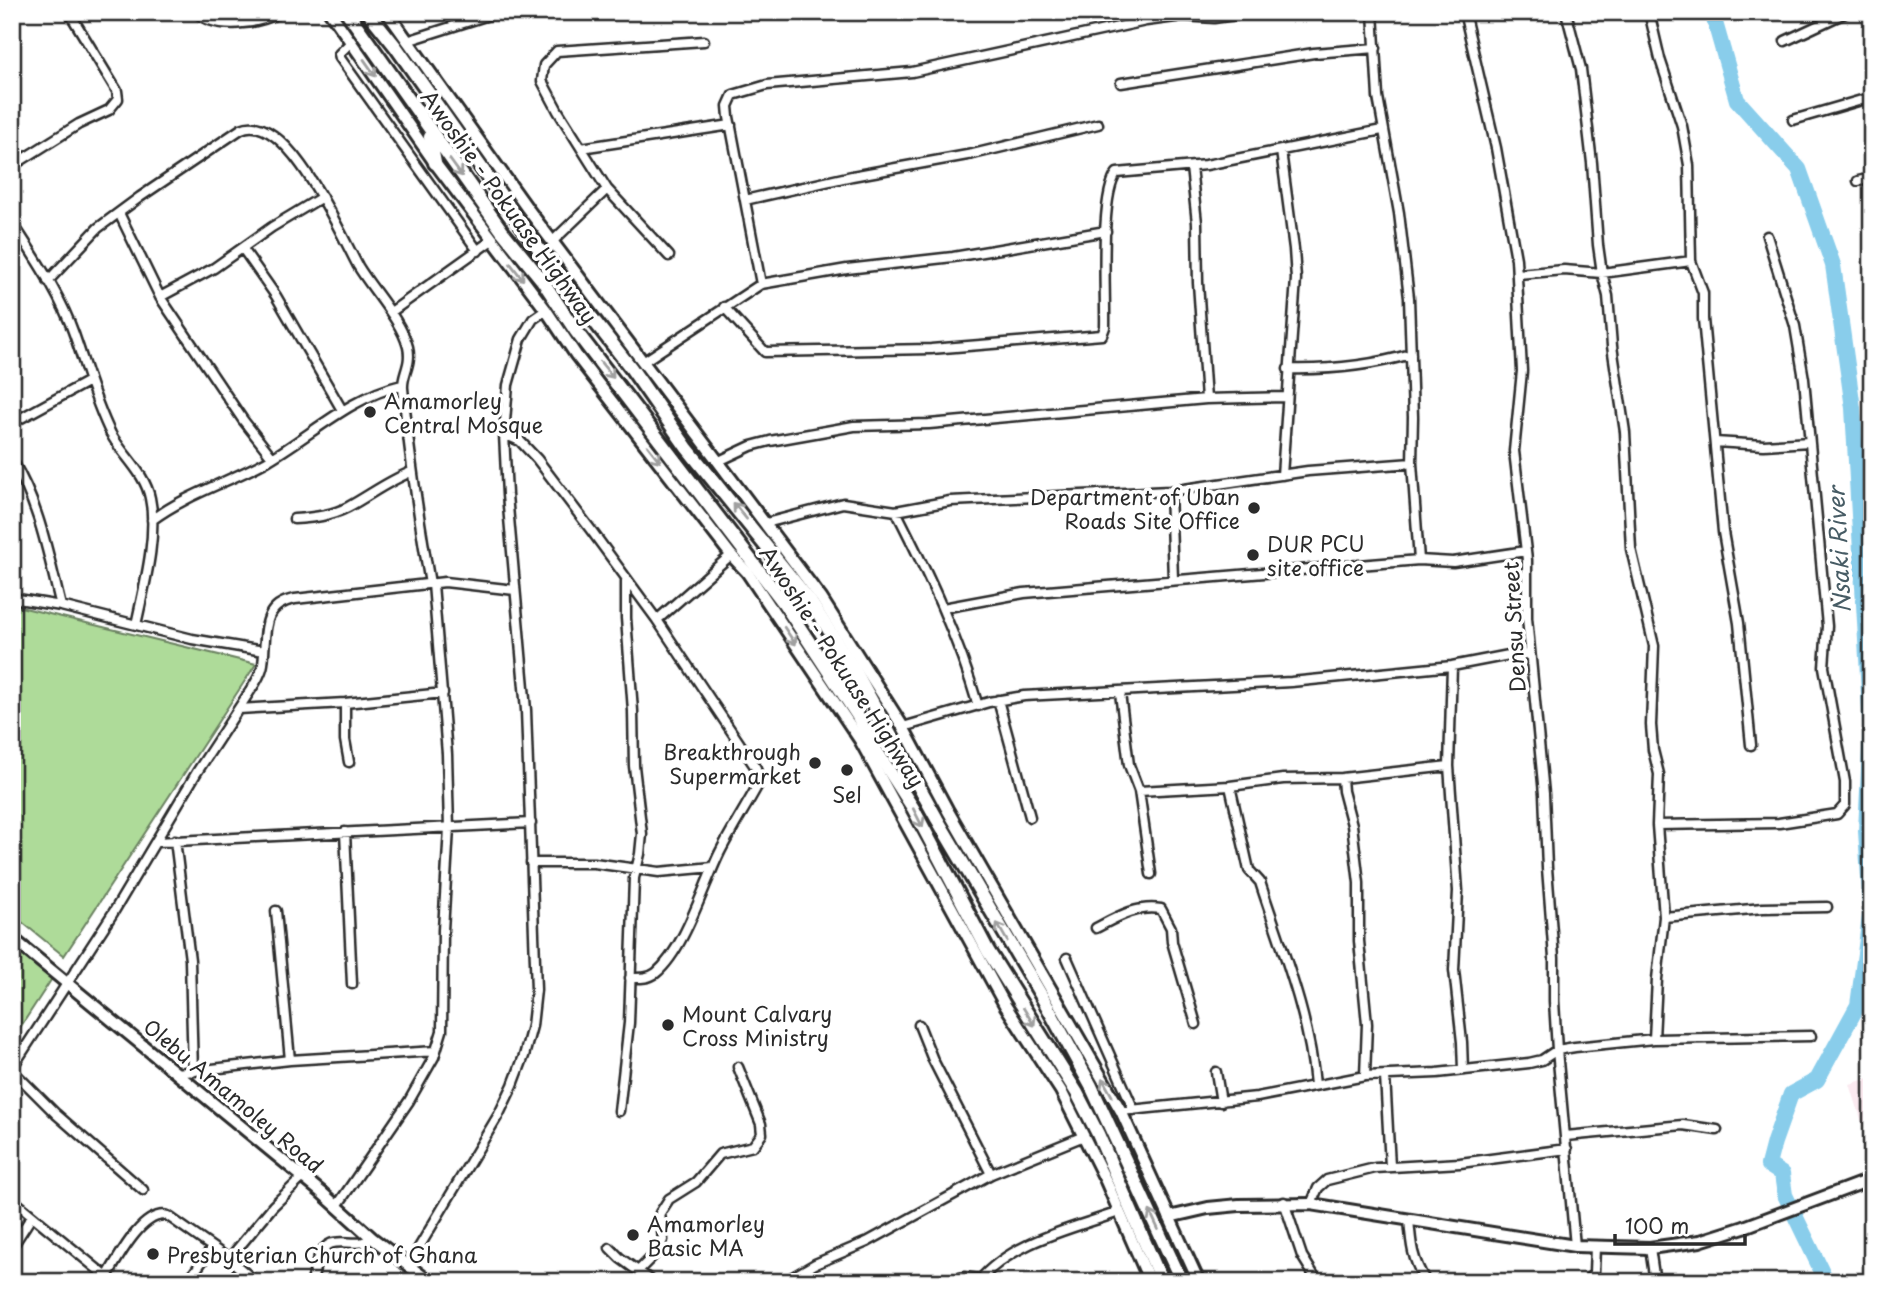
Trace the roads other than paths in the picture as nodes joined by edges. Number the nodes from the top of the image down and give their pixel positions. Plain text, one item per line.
1 (69, 12) edge
2 (196, 12) edge
3 (281, 12) edge
4 (331, 12) edge
5 (347, 12) edge
6 (368, 12) edge
7 (387, 12) edge
8 (498, 12) edge
9 (1256, 12) edge
10 (1373, 12) edge
11 (1464, 12) edge
12 (1566, 12) edge
13 (1649, 12) edge
14 (1847, 12) edge
15 (407, 41) junction
16 (704, 41) dead end
17 (1785, 41) dead end
18 (351, 42) junction
19 (1376, 48) junction
20 (1121, 83) dead end
21 (1872, 97) edge
22 (1793, 120) dead end
23 (1098, 124) dead end
24 (730, 125) junction
25 (428, 129) junction
26 (1382, 130) junction
27 (581, 148) junction
28 (1281, 151) junction
29 (435, 163) junction
30 (12, 166) edge
31 (1191, 167) junction
32 (1872, 178) edge
33 (1858, 181) dead end
34 (607, 189) junction
35 (322, 197) junction
36 (745, 200) junction
37 (119, 213) junction
38 (12, 222) edge
39 (1106, 230) junction
40 (1767, 236) dead end
41 (492, 240) junction
42 (553, 241) junction
43 (243, 249) junction
44 (478, 251) junction
45 (670, 256) dead end
46 (1691, 261) junction
47 (1602, 273) junction
48 (1518, 274) junction
49 (48, 281) junction
50 (761, 284) junction
51 (160, 298) junction
52 (724, 307) junction
53 (546, 310) junction
54 (391, 312) junction
55 (1411, 354) junction
56 (643, 362) junction
57 (1288, 369) junction
58 (89, 381) junction
59 (402, 385) junction
60 (1286, 397) junction
61 (1206, 399) junction
62 (342, 410) junction
63 (12, 423) edge
64 (505, 434) junction
65 (1715, 442) junction
66 (1809, 442) junction
67 (272, 457) junction
68 (12, 460) edge
69 (719, 461) junction
70 (1412, 463) junction
71 (411, 472) junction
72 (1282, 475) junction
73 (1170, 491) junction
74 (896, 512) junction
75 (294, 519) dead end
76 (152, 520) junction
77 (766, 523) junction
78 (1526, 551) junction
79 (731, 555) junction
80 (1419, 560) junction
81 (1174, 579) junction
82 (626, 581) junction
83 (432, 584) junction
84 (515, 590) junction
85 (12, 598) edge
86 (61, 606) junction
87 (943, 608) junction
88 (657, 620) junction
89 (136, 625) junction
90 (264, 651) junction
91 (1529, 654) junction
92 (1452, 666) junction
93 (443, 693) junction
94 (1120, 693) junction
95 (998, 700) junction
96 (345, 703) junction
97 (978, 706) junction
98 (239, 709) junction
99 (903, 727) junction
100 (1751, 745) dead end
101 (349, 762) dead end
102 (1449, 766) junction
103 (1342, 778) junction
104 (1230, 786) junction
105 (1139, 791) junction
106 (1030, 817) dead end
107 (531, 823) junction
108 (1657, 825) junction
109 (449, 828) junction
110 (345, 832) junction
111 (176, 840) junction
112 (156, 842) junction
113 (531, 863) junction
114 (713, 867) junction
115 (636, 868) junction
116 (1151, 874) dead end
117 (984, 900) junction
118 (1827, 907) dead end
119 (276, 911) dead end
120 (967, 911) junction
121 (1664, 917) junction
122 (1097, 928) dead end
123 (12, 938) edge
124 (1067, 958) dead end
125 (630, 978) junction
126 (66, 982) junction
127 (352, 984) dead end
128 (1196, 1024) dead end
129 (919, 1025) dead end
130 (1811, 1036) dead end
131 (1654, 1039) junction
132 (1557, 1050) junction
133 (436, 1051) junction
134 (290, 1060) junction
135 (738, 1066) dead end
136 (12, 1069) edge
137 (1463, 1070) junction
138 (193, 1072) junction
139 (1216, 1072) dead end
140 (177, 1073) junction
141 (1365, 1076) junction
142 (1385, 1076) junction
143 (1315, 1085) junction
144 (1221, 1102) junction
145 (1134, 1110) junction
146 (619, 1111) dead end
147 (1121, 1111) junction
148 (1717, 1130) dead end
149 (1084, 1136) junction
150 (1566, 1136) junction
151 (1567, 1149) junction
152 (1390, 1167) junction
153 (991, 1174) junction
154 (303, 1177) junction
155 (1872, 1179) edge
156 (143, 1190) dead end
157 (12, 1199) edge
158 (1284, 1202) junction
159 (1311, 1204) junction
160 (337, 1206) junction
161 (1119, 1212) junction
162 (32, 1216) junction
163 (1169, 1217) junction
164 (1409, 1219) junction
165 (372, 1238) junction
166 (1575, 1246) junction
167 (12, 1247) edge
168 (1595, 1247) junction
169 (212, 1248) junction
170 (610, 1248) dead end
171 (1650, 1248) junction
172 (229, 1259) junction
173 (409, 1264) junction
174 (639, 1270) junction
175 (106, 1279) edge
176 (979, 1280) edge
177 (187, 1282) edge
178 (256, 1282) edge
179 (312, 1282) edge
180 (429, 1282) edge
181 (653, 1282) edge
182 (783, 1282) edge
183 (948, 1282) edge
184 (1150, 1282) edge
185 (1162, 1282) edge
186 (1182, 1282) edge
187 (1199, 1282) edge
188 (1318, 1282) edge
189 (1426, 1282) edge
190 (1586, 1282) edge
191 (1655, 1282) edge

1 - 30 street
2 - 3 street
4 - 18 street
5 - 25 main road, Awoshie - Pokuase Highway
117 -> 6 main road, Awoshie - Pokuase Highway
7 - 15 street
8 - 15 street
9 - 24 street
10 - 19 street
11 - 48 street, Densu Street
12 - 47 street
13 - 46 street
14 - 17 street
15 - 42 street
16 - 27 street
18 -> 29 street
18 - 44 street
19 - 20 street
19 - 26 street
21 - 22 street
23 - 36 street
24 - 27 street
24 - 36 street
25 - 29 main road
25 -> 120 main road, Awoshie - Pokuase Highway
26 - 28 street
26 - 55 street
27 - 34 street
28 - 31 street
28 - 57 street
29 - 41 street
31 - 39 street
31 - 61 street
32 - 33 street
34 - 42 street
34 - 45 street
35 - 37 street
35 - 43 street
35 - 54 street
36 - 50 street
37 - 49 street
37 - 51 street
38 - 49 street
39 - 50 street
39 - 52 street
40 - 66 street
41 - 44 street
41 -> 53 street
42 - 56 street
43 - 51 street
43 - 62 street
44 - 54 street
46 - 47 street
46 - 65 street
47 - 48 street
47 - 108 street
48 - 78 street, Densu Street
49 - 58 street
50 - 52 street
51 - 67 street
52 - 56 street
53 - 64 street
53 -> 79 street
54 - 59 street
55 - 57 street
55 - 70 street
56 - 69 street
57 - 60 street
58 - 63 street
58 - 76 street
59 - 62 street
59 - 71 street
60 - 61 street
60 - 72 street
61 - 69 street
62 - 67 street
64 - 82 street
64 - 84 street
65 - 66 street
65 - 100 street
66 - 108 street
67 - 76 street
68 - 86 street
69 - 77 street
70 - 72 street
70 - 80 street
71 - 75 street
71 - 83 street
72 - 73 street
73 - 74 street
73 - 81 street
74 - 77 street
74 - 87 street
76 - 89 street
77 - 99 street
78 - 80 street
78 - 91 street, Densu Street
79 - 88 street
79 -> 149 street
80 - 81 street
81 - 87 street
82 - 88 street
82 - 115 street
83 - 84 street
83 - 90 street
83 - 93 street
84 - 107 street
85 - 86 street
86 - 89 street
87 - 97 street
88 - 114 street
89 - 90 street
90 - 98 street
91 - 92 street
91 - 132 street, Densu Street
92 - 94 street
92 - 102 street
93 - 96 street
93 - 109 street
94 - 95 street
94 - 105 street
95 - 97 street
95 - 106 street
96 - 98 street
96 - 101 street
97 - 99 street
98 - 112 street
147 -> 99 street
102 - 103 street
102 - 137 street
103 - 104 street
103 - 141 street
104 - 105 street
104 - 143 street
105 - 116 street
107 - 109 street
107 - 113 street
108 - 121 street
109 - 110 street
109 - 133 street
110 - 111 street
110 - 127 street
111 - 112 street
111 - 138 street
112 - 126 street
113 - 115 street
113 - 173 street
114 - 115 street
114 - 125 street
115 - 125 street
117 - 120 main road
186 -> 117 main road, Awoshie - Pokuase Highway
118 - 121 street
119 - 134 street
120 -> 185 main road, Awoshie - Pokuase Highway
121 - 131 street
122 - 128 street
123 - 126 street, Olebu Amamoley Road
124 - 145 street
125 - 146 street
126 - 136 street
126 - 140 street, Olebu Amamoley Road
129 - 153 street
130 - 131 street
131 - 132 street
132 - 137 street
132 - 150 street, Densu Street
133 - 134 street
133 - 160 street
134 - 138 street
135 - 174 street
136 - 156 street
137 - 142 street
138 - 140 street
139 - 144 street
140 - 154 street, Olebu Amamoley Road
141 - 142 street
141 - 143 street
142 - 152 street
143 - 144 street
144 - 145 street
145 - 147 street
147 - 163 street
148 - 150 street
149 - 153 street
149 - 161 street
150 - 151 street, Densu Street
151 - 152 street
151 - 166 street, Densu Street
152 - 159 street
153 - 182 street
154 - 160 street, Olebu Amamoley Road
154 - 172 street
155 - 171 street
157 - 162 street
158 - 159 street
158 - 163 street
158 - 188 street
159 - 164 street
160 - 165 street, Olebu Amamoley Road
161 - 176 street
161 - 184 street
162 - 167 street
162 - 175 street
163 - 187 street
164 - 166 street
164 - 189 street
165 - 173 street, Olebu Amamoley Road
165 - 179 street
166 - 168 street
168 - 171 street
168 - 190 street
169 - 172 street
169 - 175 street
169 - 177 street
170 - 174 street
171 - 191 street
172 - 178 street
173 - 180 street, Olebu Amamoley Road
174 - 181 street
176 - 183 street

